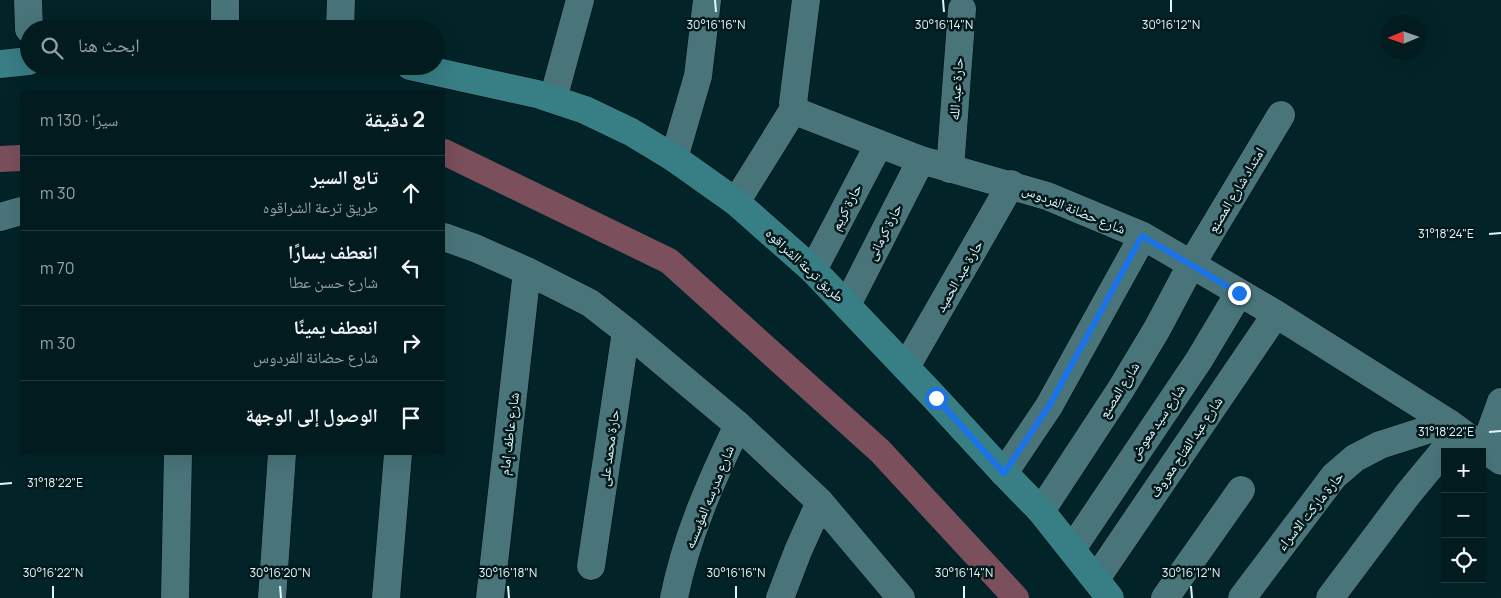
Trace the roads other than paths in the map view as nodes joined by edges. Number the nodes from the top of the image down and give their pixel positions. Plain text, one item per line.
1 (28, 0) edge
2 (225, 0) edge
3 (341, 0) edge
4 (580, 0) edge
5 (707, 0) edge
6 (806, 0) edge
7 (962, 9) dead end
8 (29, 20) edge
9 (225, 20) edge
10 (340, 20) edge
11 (20, 62) edge
12 (0, 64) edge
13 (445, 74) edge
14 (553, 99) junction
15 (795, 107) junction
16 (1281, 115) dead end
17 (879, 144) junction
18 (674, 158) junction
19 (921, 160) junction
20 (950, 169) junction
21 (1011, 184) junction
22 (736, 202) junction
23 (20, 211) edge
24 (0, 216) edge
25 (1142, 236) junction
26 (445, 237) edge
27 (1191, 265) junction
28 (812, 270) junction
29 (527, 271) junction
30 (1239, 293) junction
31 (847, 305) junction
32 (1276, 314) junction
33 (626, 331) junction
34 (906, 367) junction
35 (1501, 402) edge
36 (738, 426) junction
37 (1455, 427) junction
38 (178, 455) edge
39 (282, 455) edge
40 (398, 455) edge
41 (1493, 455) edge
42 (1004, 473) junction
43 (1241, 490) dead end
44 (820, 502) junction
45 (1041, 511) junction
46 (1072, 549) junction
47 (591, 566) dead end
48 (1103, 589) edge
49 (175, 598) edge
50 (272, 598) edge
51 (386, 598) edge
52 (490, 598) edge
53 (674, 598) edge
54 (780, 598) edge
55 (901, 598) edge
56 (1165, 598) edge
57 (1242, 598) edge
58 (1330, 598) edge

1 - 8 street
2 - 9 street
3 - 10 street
4 - 14 street
5 - 18 street
6 - 15 street
7 - 20 street, حارة عبد الله
11 - 12 street
13 - 14 street, طريق ترعة الشراقوه
14 - 18 street, طريق ترعة الشراقوه
15 - 17 street, شارع حضانة الفردوس
15 - 22 street
16 - 27 street, امتداد شارع المصنع
17 - 19 street, شارع حضانة الفردوس
17 - 28 street, حارة كريم
18 - 22 street, طريق ترعة الشراقوه
19 - 20 street, شارع حضانة الفردوس
19 - 31 street, حارة كرمانى
20 - 21 street, شارع حضانة الفردوس
21 - 25 street, شارع حضانة الفردوس
21 - 34 street, حارة عبد الحميد
22 - 28 street, طريق ترعة الشراقوه
23 - 24 street
25 - 27 street, شارع حضانة الفردوس
25 - 42 street
26 - 29 street
27 - 30 street, شارع حضانة الفردوس
27 - 45 street, شارع المصنع
28 - 31 street, طريق ترعة الشراقوه
29 - 33 street
29 - 52 street, شارع عاطف إمام
30 - 32 street, شارع حضانة الفردوس
30 - 46 street, شارع سيد معوض
31 - 34 street, طريق ترعة الشراقوه
32 - 37 street, شارع حضانة الفردوس
32 - 48 street, شارع عبد الفتاح معروف
33 - 36 street
33 - 47 street, حارة محمد على
34 - 42 street, طريق ترعة الشراقوه
35 - 41 street
36 - 44 street
36 - 53 street, شارع مدرسه المؤسسه
37 - 41 street, شارع حضانة الفردوس
37 - 57 street, حارة ماركت الاسراء
37 - 58 street
38 - 49 street
39 - 50 street
40 - 51 street
42 - 45 street, طريق ترعة الشراقوه
43 - 56 street
44 - 54 street
44 - 55 street
45 - 46 street, طريق ترعة الشراقوه
46 - 48 street, طريق ترعة الشراقوه

